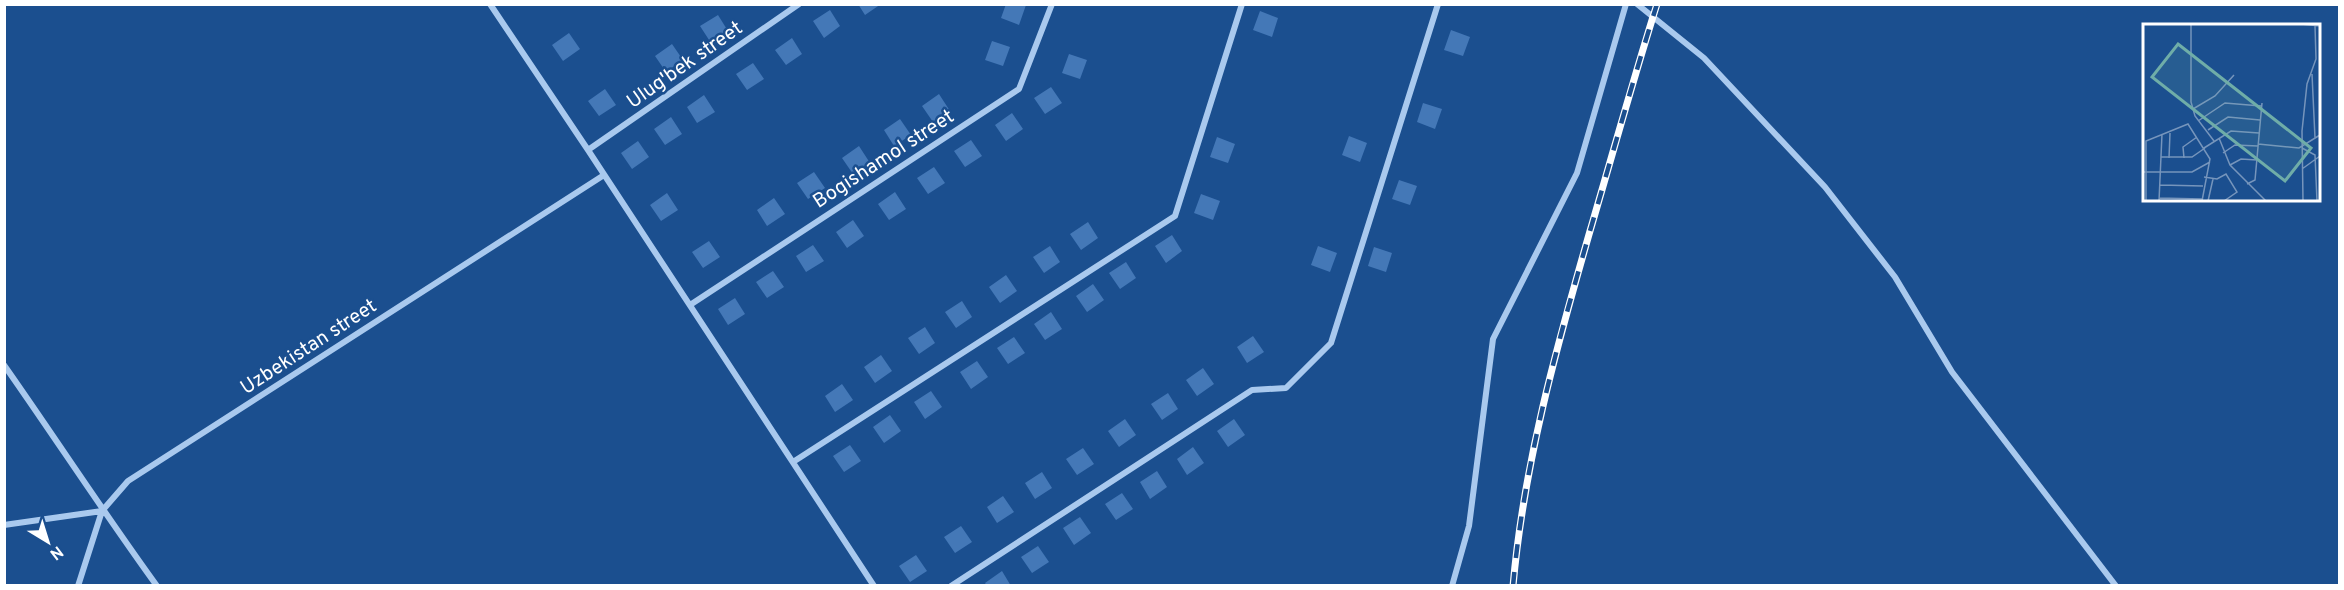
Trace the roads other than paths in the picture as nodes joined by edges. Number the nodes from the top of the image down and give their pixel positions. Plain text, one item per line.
1 (490, 4) edge
2 (799, 4) edge
3 (1052, 4) edge
4 (1242, 4) edge
5 (1438, 4) edge
6 (1626, 4) edge
7 (1637, 4) edge
8 (588, 150) junction
9 (604, 174) junction
10 (690, 305) junction
11 (4, 365) edge
12 (793, 462) junction
13 (102, 511) junction
14 (4, 525) edge
15 (78, 585) edge
16 (158, 585) edge
17 (874, 585) edge
18 (951, 585) edge
19 (1452, 585) edge
20 (2116, 585) edge

1 - 8 street
2 - 8 street, Ulug'bek street
3 - 10 street, Bogishamol street
4 - 12 street
5 - 18 street
6 - 19 street
7 - 20 street
8 - 9 street
9 - 10 street
9 - 13 street, Uzbekistan street
10 - 12 street
11 - 13 street
12 - 17 street
13 - 14 street
13 - 15 street, Uzbekistan street
13 - 16 street

